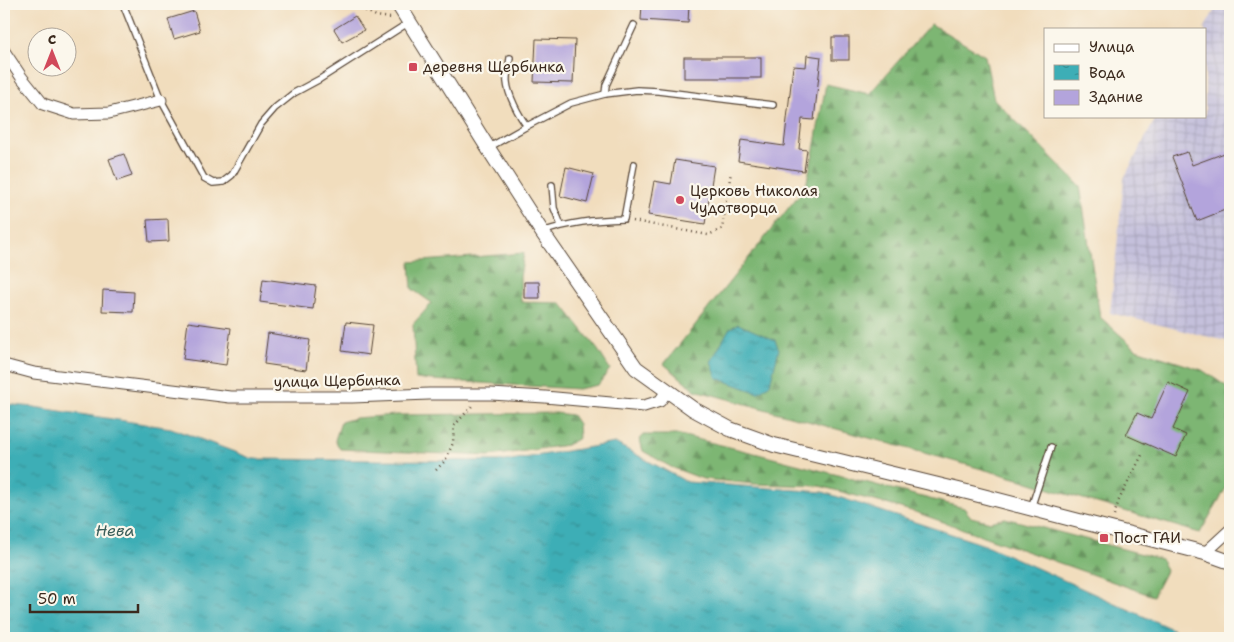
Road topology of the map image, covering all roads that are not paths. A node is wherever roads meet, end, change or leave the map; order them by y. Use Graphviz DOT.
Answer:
graph roads {
  1 [pos="123,4"];
  2 [pos="398,4"];
  3 [pos="409,21"];
  4 [pos="634,25"];
  5 [pos="4,51"];
  6 [pos="510,58"];
  7 [pos="605,94"];
  8 [pos="161,100"];
  9 [pos="773,105"];
  10 [pos="527,126"];
  11 [pos="488,148"];
  12 [pos="634,164"];
  13 [pos="552,185"];
  14 [pos="561,225"];
  15 [pos="542,232"];
  16 [pos="4,365"];
  17 [pos="667,391"];
  18 [pos="1051,447"];
  19 [pos="1031,508"];
  20 [pos="1230,530"];
  21 [pos="1205,554"];
  22 [pos="1230,562"];
  1 -- 8 [label="lane"];
  2 -- 3 [label="street"];
  3 -- 8 [label="lane"];
  3 -- 11 [label="street"];
  4 -- 7 [label="lane"];
  5 -- 8 [label="street"];
  6 -- 10 [label="lane"];
  7 -- 9 [label="lane"];
  7 -- 10 [label="lane"];
  10 -- 11 [label="lane"];
  11 -- 15 [label="street"];
  12 -- 14 [label="lane"];
  13 -- 14 [label="lane"];
  14 -- 15 [label="lane"];
  15 -- 17 [label="street"];
  16 -- 17 [label="street, улица Щербинка"];
  17 -- 19 [label="street"];
  18 -- 19 [label="lane"];
  19 -- 21 [label="street"];
  20 -- 21 [label="street"];
  21 -- 22 [label="street"];
}
